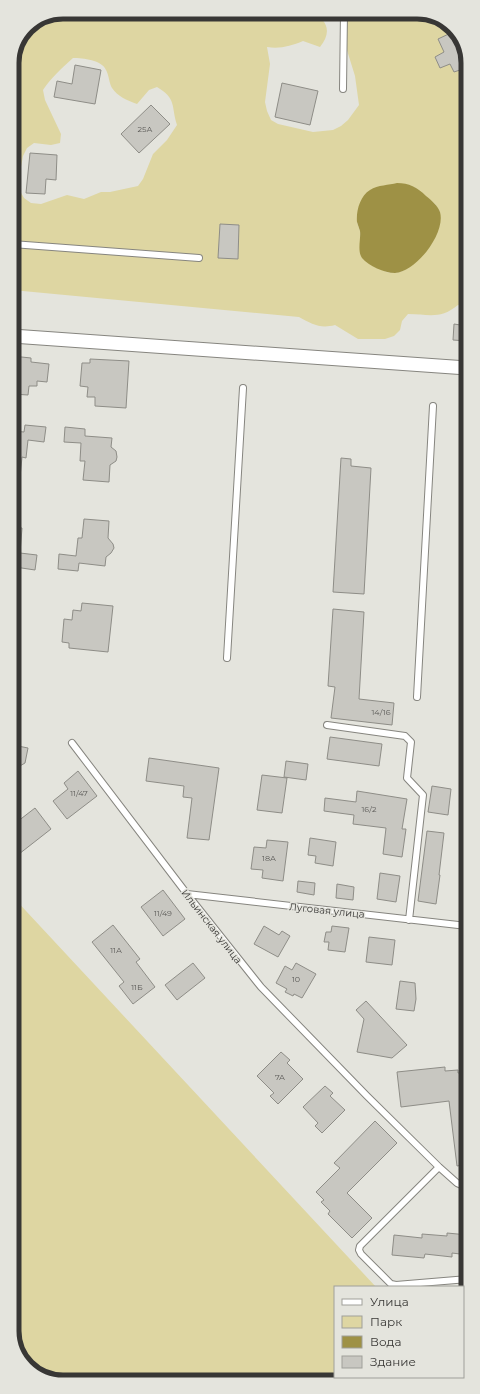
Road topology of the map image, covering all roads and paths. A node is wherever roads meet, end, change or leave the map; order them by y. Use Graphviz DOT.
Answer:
graph roads {
  1 [pos="344,19"];
  2 [pos="343,89"];
  3 [pos="19,245"];
  4 [pos="199,258"];
  5 [pos="19,336"];
  6 [pos="461,368"];
  7 [pos="243,388"];
  8 [pos="433,406"];
  9 [pos="227,658"];
  10 [pos="417,697"];
  11 [pos="327,725"];
  12 [pos="72,743"];
  13 [pos="187,894"];
  14 [pos="409,920"];
  15 [pos="461,925"];
  16 [pos="439,1167"];
  17 [pos="461,1185"];
  18 [pos="461,1280"];
  19 [pos="396,1286"];
  20 [pos="396,1286"];
  1 -- 2 [label="lane"];
  3 -- 4 [label="lane"];
  5 -- 6 [label="street"];
  7 -- 9 [label="lane"];
  8 -- 10 [label="lane"];
  11 -- 14 [label="lane"];
  12 -- 13 [label="lane, Ильинская улица"];
  13 -- 14 [label="lane, Луговая улица"];
  13 -- 16 [label="lane, Ильинская улица"];
  14 -- 15 [label="lane, Луговая улица"];
  16 -- 17 [label="lane, Ильинская улица"];
  16 -- 20 [label="lane"];
  18 -- 19 [label="lane"];
}
